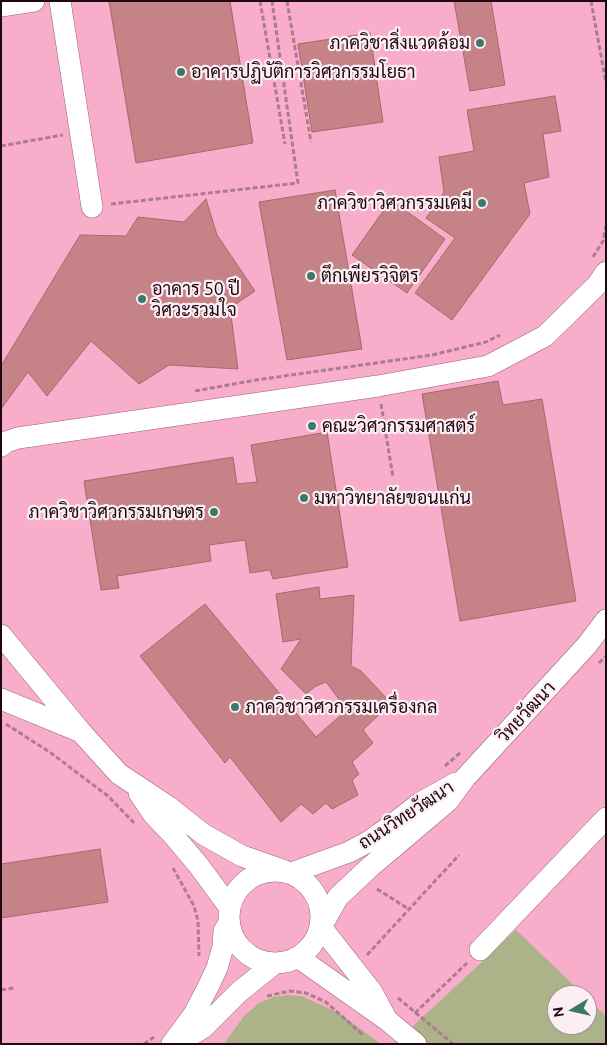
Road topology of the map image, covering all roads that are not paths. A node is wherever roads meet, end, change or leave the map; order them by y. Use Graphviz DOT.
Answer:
graph roads {
  1 [pos="34,1"];
  2 [pos="60,1"];
  3 [pos="1,6"];
  4 [pos="92,207"];
  5 [pos="598,267"];
  6 [pos="1,446"];
  7 [pos="606,620"];
  8 [pos="1,635"];
  9 [pos="1,699"];
  10 [pos="81,732"];
  11 [pos="465,778"];
  12 [pos="133,784"];
  13 [pos="606,818"];
  14 [pos="288,872"];
  15 [pos="229,916"];
  16 [pos="321,927"];
  17 [pos="480,950"];
  18 [pos="299,958"];
  19 [pos="274,964"];
  20 [pos="387,1020"];
  21 [pos="165,1038"];
  22 [pos="411,1039"];
  23 [pos="177,1044"];
  1 -- 3 [label="street"];
  2 -- 4 [label="street"];
  5 -- 6 [label="street"];
  7 -- 11 [label="street, วิทยวัฒนา"];
  8 -- 10 [label="street"];
  9 -- 10 [label="street"];
  10 -- 12 [label="street"];
  11 -- 14 [label="street, ถนนวิทยวัฒนา"];
  11 -- 16 [label="street"];
  12 -- 14 [label="street"];
  12 -- 15 [label="street"];
  13 -- 17 [label="street"];
  14 -- 15 [label="street"];
  14 -- 16 [label="street"];
  15 -- 19 [label="street"];
  15 -- 21 [label="street"];
  16 -- 18 [label="street"];
  16 -- 20 [label="street"];
  18 -- 19 [label="street"];
  18 -- 20 [label="street"];
  19 -- 23 [label="street"];
  20 -- 22 [label="street"];
}
